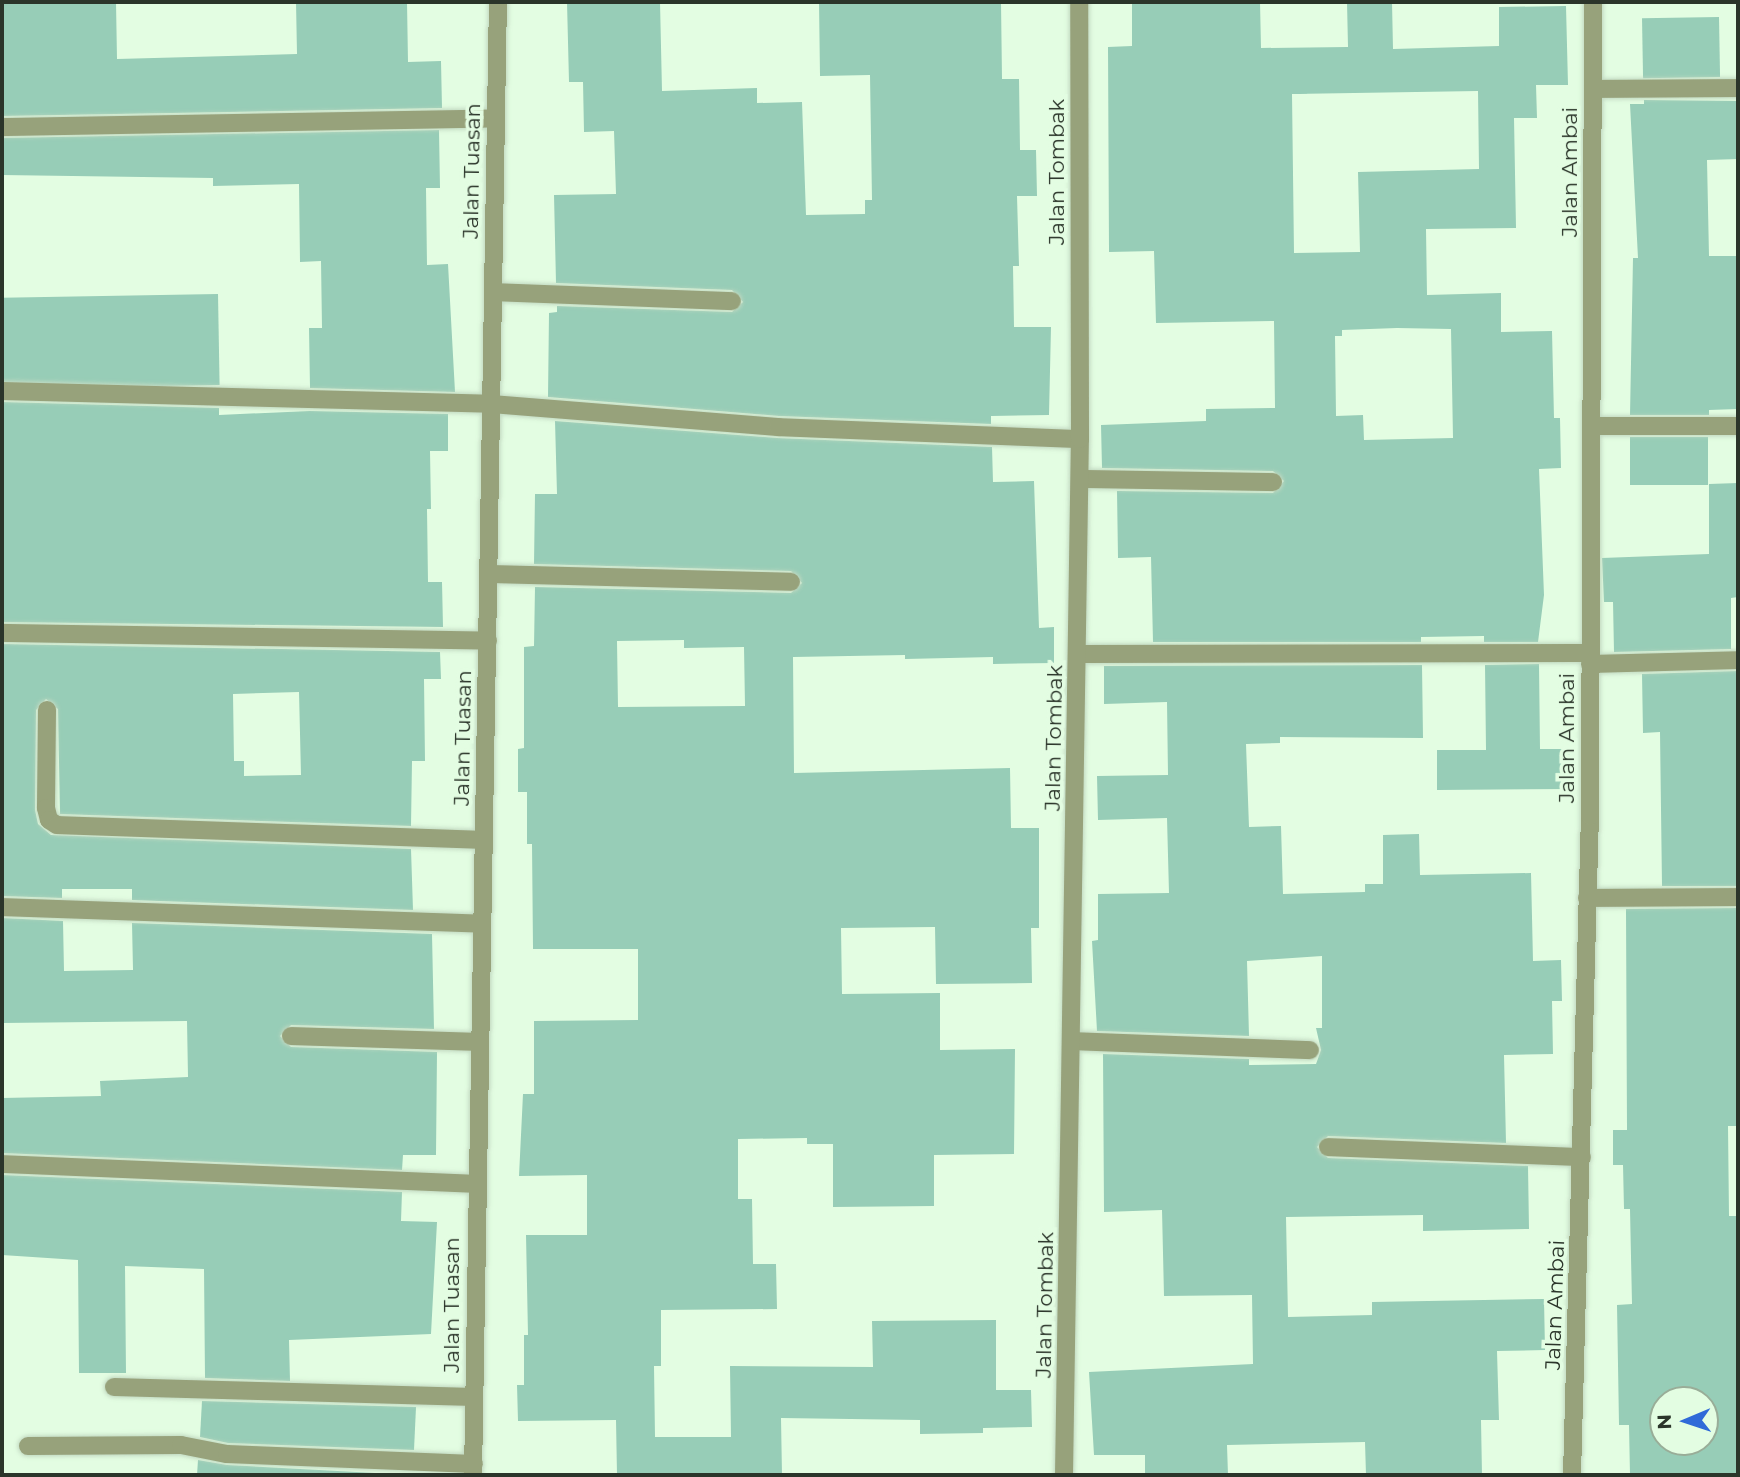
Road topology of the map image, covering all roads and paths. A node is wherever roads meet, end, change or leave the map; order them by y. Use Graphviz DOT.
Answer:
graph roads {
  1 [pos="498,2"];
  2 [pos="1079,2"];
  3 [pos="1593,2"];
  4 [pos="1738,88"];
  5 [pos="1593,89"];
  6 [pos="495,118"];
  7 [pos="2,127"];
  8 [pos="494,292"];
  9 [pos="732,301"];
  10 [pos="2,391"];
  11 [pos="491,404"];
  12 [pos="1592,426"];
  13 [pos="1738,426"];
  14 [pos="1080,439"];
  15 [pos="1080,479"];
  16 [pos="1273,482"];
  17 [pos="490,574"];
  18 [pos="791,582"];
  19 [pos="2,633"];
  20 [pos="488,641"];
  21 [pos="1077,654"];
  22 [pos="1590,659"];
  23 [pos="1738,660"];
  24 [pos="47,710"];
  25 [pos="484,840"];
  26 [pos="1738,897"];
  27 [pos="1587,898"];
  28 [pos="2,907"];
  29 [pos="482,924"];
  30 [pos="291,1036"];
  31 [pos="1073,1041"];
  32 [pos="480,1042"];
  33 [pos="1310,1049"];
  34 [pos="1328,1147"];
  35 [pos="1582,1157"];
  36 [pos="2,1164"];
  37 [pos="476,1184"];
  38 [pos="114,1387"];
  39 [pos="474,1397"];
  40 [pos="28,1446"];
  41 [pos="473,1470"];
  42 [pos="1064,1475"];
  43 [pos="1572,1475"];
  1 -- 6 [label="street, Jalan Tuasan"];
  2 -- 14 [label="street, Jalan Tombak"];
  3 -- 5 [label="street, Jalan Ambai"];
  4 -- 5 [label="street"];
  5 -- 12 [label="street, Jalan Ambai"];
  6 -- 7 [label="street"];
  6 -- 8 [label="street, Jalan Tuasan"];
  8 -- 9 [label="street"];
  8 -- 11 [label="street, Jalan Tuasan"];
  10 -- 11 [label="street"];
  11 -- 14 [label="street"];
  11 -- 17 [label="street, Jalan Tuasan"];
  12 -- 13 [label="street"];
  12 -- 22 [label="street, Jalan Ambai"];
  14 -- 15 [label="street, Jalan Tombak"];
  15 -- 16 [label="street"];
  15 -- 21 [label="street, Jalan Tombak"];
  17 -- 18 [label="street"];
  17 -- 20 [label="street, Jalan Tuasan"];
  19 -- 20 [label="street"];
  20 -- 25 [label="street, Jalan Tuasan"];
  21 -- 22 [label="street"];
  21 -- 31 [label="street, Jalan Tombak"];
  22 -- 23 [label="street"];
  22 -- 27 [label="street, Jalan Ambai"];
  24 -- 25 [label="street"];
  25 -- 29 [label="street, Jalan Tuasan"];
  26 -- 27 [label="street"];
  27 -- 35 [label="street, Jalan Ambai"];
  28 -- 29 [label="street"];
  29 -- 32 [label="street, Jalan Tuasan"];
  30 -- 32 [label="street"];
  31 -- 33 [label="street"];
  31 -- 42 [label="street, Jalan Tombak"];
  32 -- 37 [label="street, Jalan Tuasan"];
  34 -- 35 [label="street"];
  35 -- 43 [label="street, Jalan Ambai"];
  36 -- 37 [label="street"];
  37 -- 39 [label="street, Jalan Tuasan"];
  38 -- 39 [label="street"];
  39 -- 41 [label="street, Jalan Tuasan"];
  40 -- 41 [label="street"];
}
